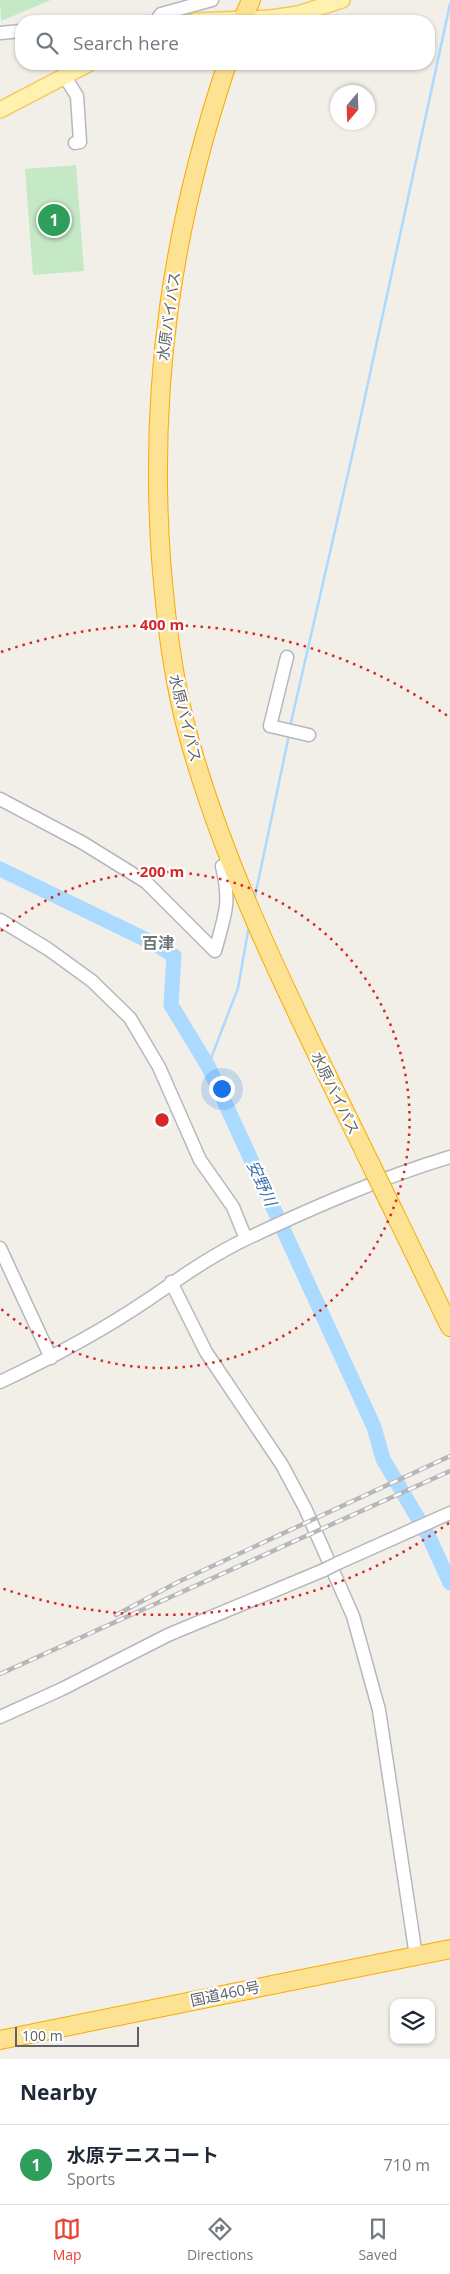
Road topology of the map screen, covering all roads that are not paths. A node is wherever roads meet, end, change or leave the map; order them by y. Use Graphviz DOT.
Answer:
graph roads {
  1 [pos="212,0"];
  2 [pos="251,0"];
  3 [pos="342,0"];
  4 [pos="161,15"];
  5 [pos="245,15"];
  6 [pos="290,15"];
  7 [pos="15,32"];
  8 [pos="0,33"];
  9 [pos="77,70"];
  10 [pos="226,70"];
  11 [pos="65,77"];
  12 [pos="0,110"];
  13 [pos="75,143"];
  14 [pos="287,657"];
  15 [pos="308,735"];
  16 [pos="0,799"];
  17 [pos="222,866"];
  18 [pos="0,920"];
  19 [pos="450,1157"];
  20 [pos="251,1237"];
  21 [pos="0,1248"];
  22 [pos="171,1282"];
  23 [pos="450,1327"];
  24 [pos="51,1358"];
  25 [pos="0,1382"];
  26 [pos="450,1513"];
  27 [pos="0,1717"];
  28 [pos="450,1949"];
  29 [pos="416,1956"];
  30 [pos="0,2040"];
  1 -- 4 [label="street"];
  2 -- 5 [label="highway"];
  3 -- 6 [label="main road"];
  7 -- 8 [label="street"];
  9 -- 11 [label="main road"];
  10 -- 23 [label="highway, 水原バイパス, bridge"];
  11 -- 12 [label="main road"];
  11 -- 13 [label="street"];
  14 -- 15 [label="street"];
  16 -- 17 [label="street"];
  18 -- 20 [label="street"];
  19 -- 20 [label="street"];
  20 -- 22 [label="street"];
  21 -- 24 [label="street"];
  22 -- 24 [label="street"];
  22 -- 29 [label="street"];
  24 -- 25 [label="street"];
  26 -- 27 [label="street, bridge"];
  28 -- 29 [label="highway, 国道460号"];
  29 -- 30 [label="highway, 国道460号"];
}
